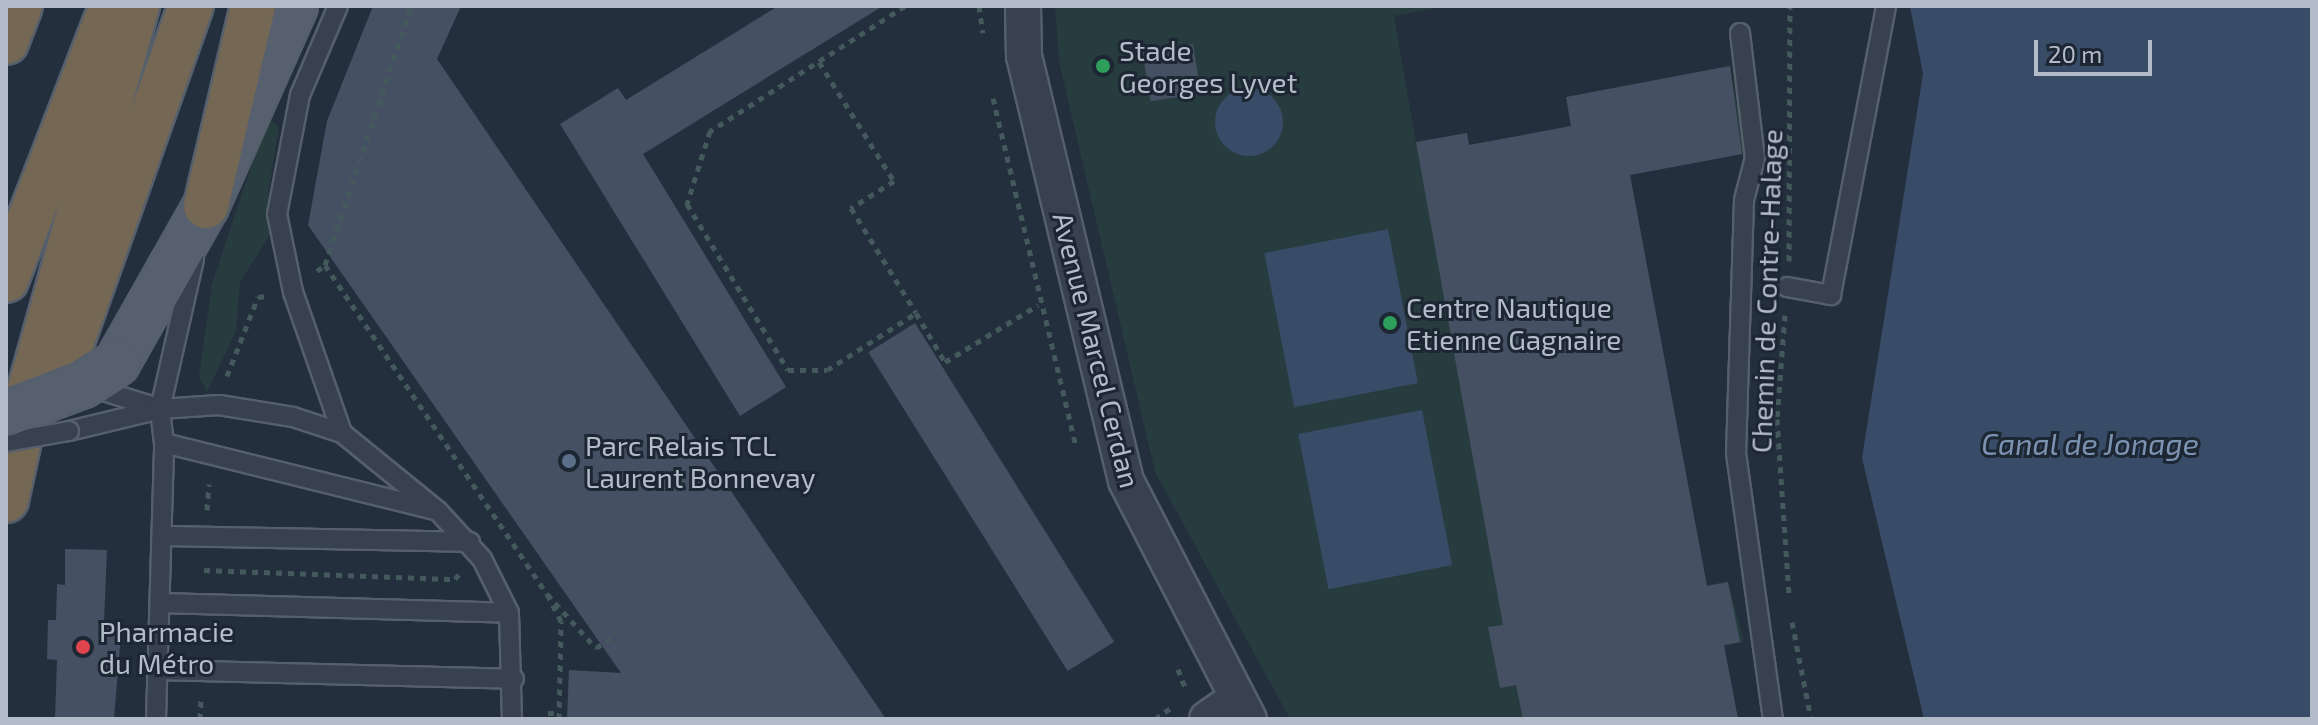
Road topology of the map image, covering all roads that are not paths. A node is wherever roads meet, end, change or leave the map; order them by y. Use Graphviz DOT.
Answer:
graph roads {
  1 [pos="20,6"];
  2 [pos="112,6"];
  3 [pos="137,6"];
  4 [pos="191,6"];
  5 [pos="253,6"];
  6 [pos="295,6"];
  7 [pos="338,6"];
  8 [pos="1023,6"];
  9 [pos="1886,6"];
  10 [pos="1740,33"];
  11 [pos="6,42"];
  12 [pos="206,206"];
  13 [pos="6,280"];
  14 [pos="1787,287"];
  15 [pos="100,374"];
  16 [pos="160,409"];
  17 [pos="6,414"];
  18 [pos="342,433"];
  19 [pos="164,443"];
  20 [pos="12,450"];
  21 [pos="6,500"];
  22 [pos="438,511"];
  23 [pos="162,536"];
  24 [pos="470,542"];
  25 [pos="161,603"];
  26 [pos="509,613"];
  27 [pos="157,670"];
  28 [pos="514,679"];
  29 [pos="1243,709"];
  30 [pos="156,719"];
  31 [pos="512,719"];
  32 [pos="1207,719"];
  33 [pos="1773,719"];
  1 -- 11 [label="highway"];
  2 -- 13 [label="highway"];
  3 -- 20 [label="highway"];
  4 -- 20 [label="highway"];
  5 -- 12 [label="highway"];
  6 -- 12 [label="main road"];
  7 -- 18 [label="lane"];
  8 -- 29 [label="street, Avenue Marcel Cerdan"];
  9 -- 14 [label="lane"];
  10 -- 33 [label="lane"];
  12 -- 15 [label="main road"];
  12 -- 16 [label="lane"];
  15 -- 16 [label="lane"];
  15 -- 17 [label="main road, bridge"];
  16 -- 18 [label="lane"];
  16 -- 19 [label="lane"];
  16 -- 20 [label="lane, bridge"];
  18 -- 22 [label="lane"];
  19 -- 22 [label="lane"];
  19 -- 23 [label="lane"];
  20 -- 21 [label="highway"];
  22 -- 24 [label="lane"];
  23 -- 24 [label="lane"];
  23 -- 25 [label="lane"];
  24 -- 26 [label="lane"];
  25 -- 26 [label="lane"];
  25 -- 27 [label="lane"];
  26 -- 28 [label="lane"];
  27 -- 28 [label="lane"];
  27 -- 30 [label="lane"];
  28 -- 31 [label="lane"];
  29 -- 32 [label="street"];
}
